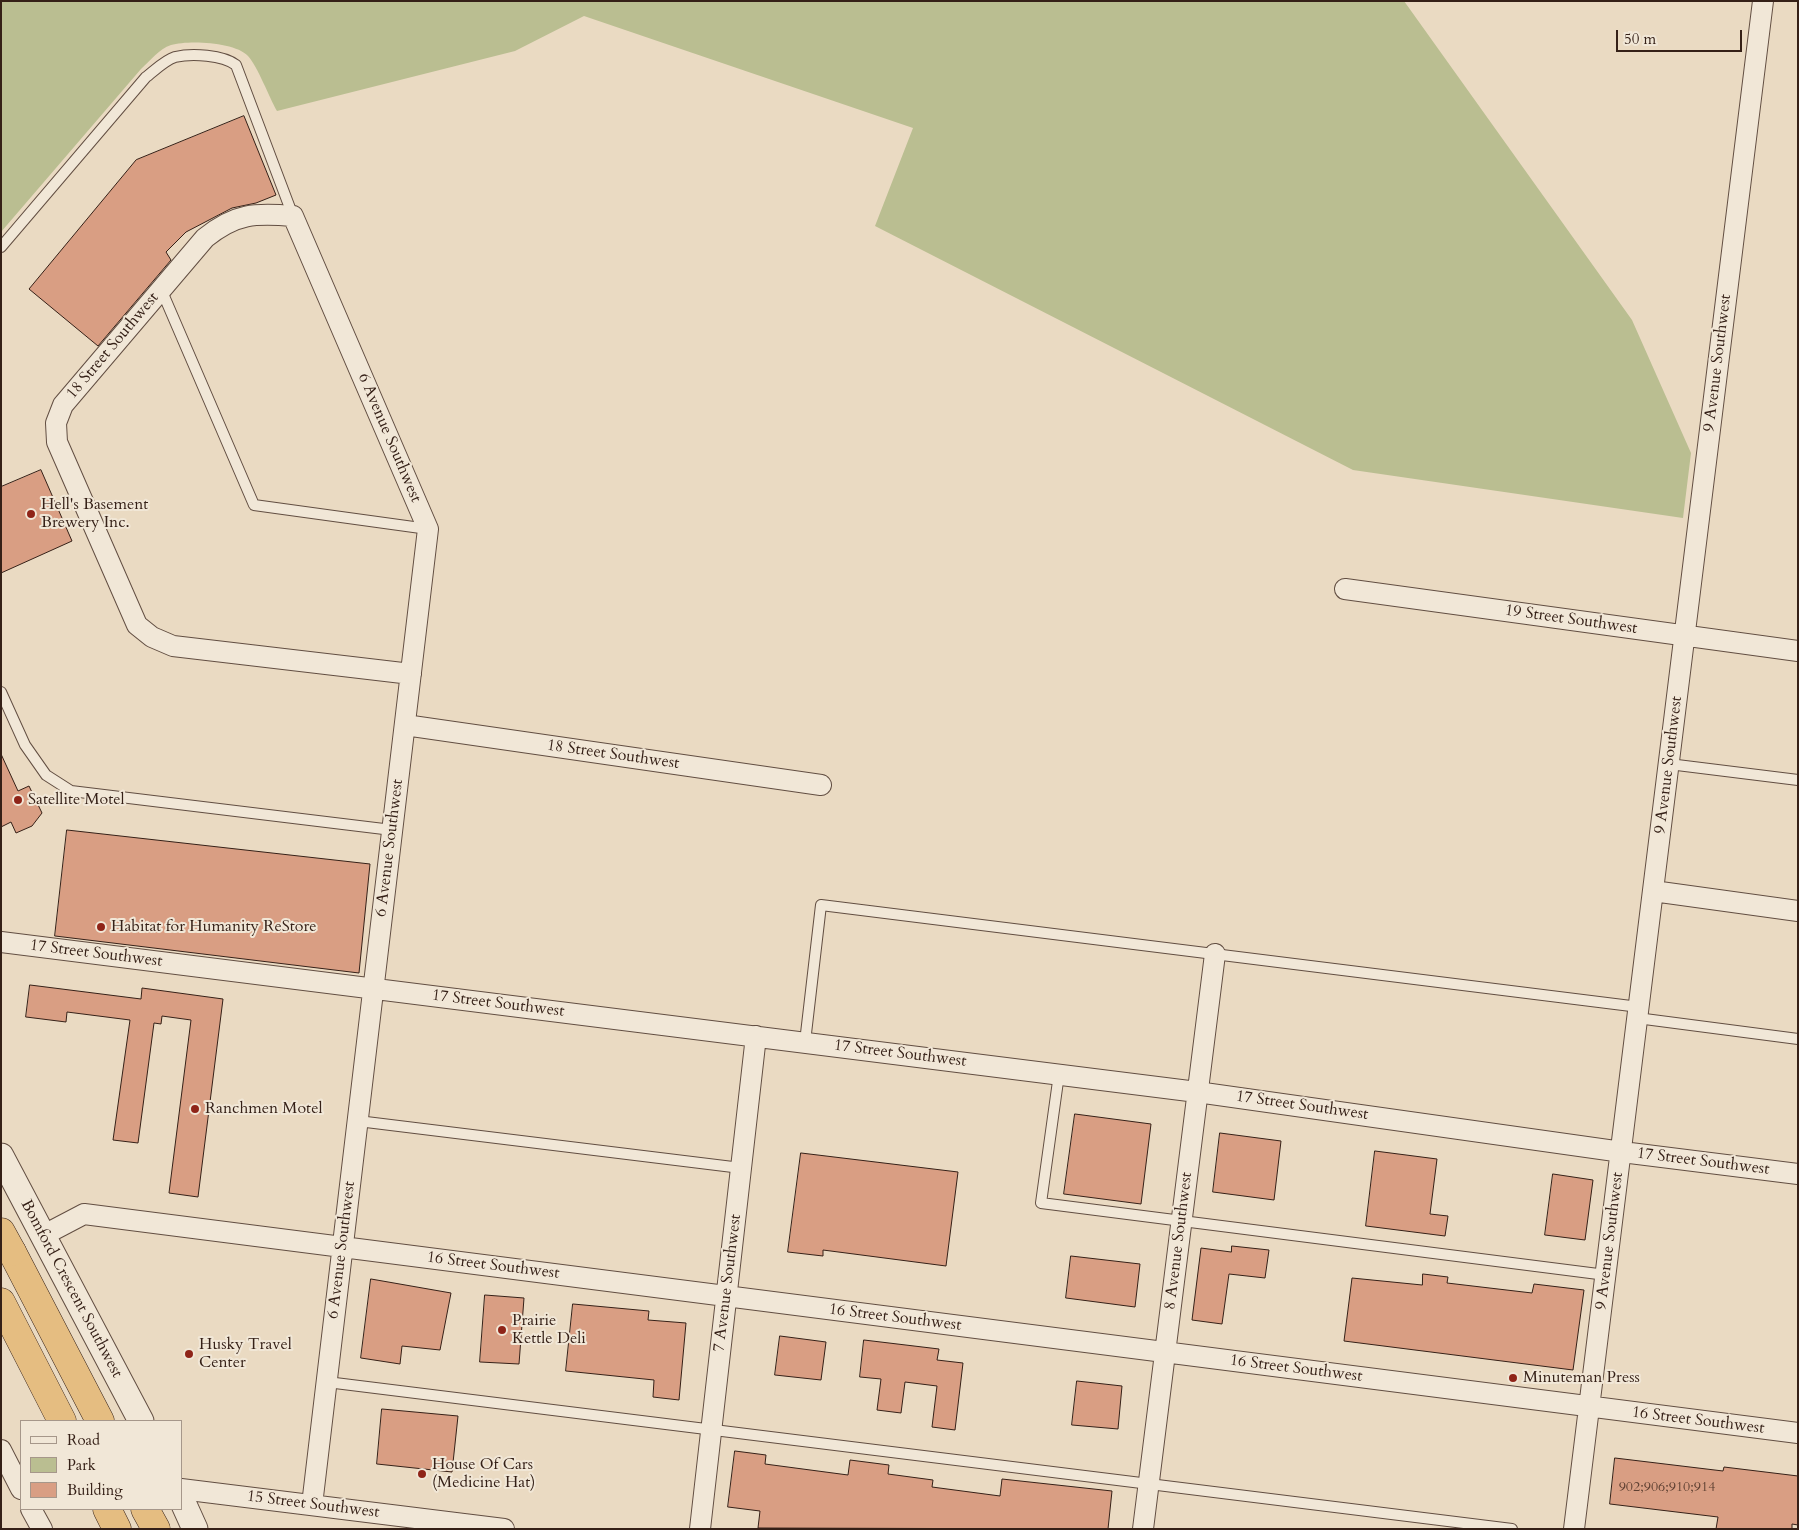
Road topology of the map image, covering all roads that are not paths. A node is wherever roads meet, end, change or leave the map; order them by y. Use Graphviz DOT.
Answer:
graph roads {
  1 [pos="1763,1"];
  2 [pos="293,216"];
  3 [pos="1,247"];
  4 [pos="161,289"];
  5 [pos="428,529"];
  6 [pos="1345,589"];
  7 [pos="1685,636"];
  8 [pos="1798,651"];
  9 [pos="411,674"];
  10 [pos="1,692"];
  11 [pos="405,725"];
  12 [pos="1669,764"];
  13 [pos="1798,780"];
  14 [pos="821,785"];
  15 [pos="392,830"];
  16 [pos="1653,891"];
  17 [pos="1798,911"];
  18 [pos="1,942"];
  19 [pos="1215,954"];
  20 [pos="374,988"];
  21 [pos="1638,1013"];
  22 [pos="756,1036"];
  23 [pos="1798,1039"];
  24 [pos="805,1042"];
  25 [pos="1059,1074"];
  26 [pos="1198,1092"];
  27 [pos="358,1121"];
  28 [pos="1622,1152"];
  29 [pos="1,1156"];
  30 [pos="741,1168"];
  31 [pos="1798,1174"];
  32 [pos="1182,1220"];
  33 [pos="42,1236"];
  34 [pos="5,1247"];
  35 [pos="343,1247"];
  36 [pos="1606,1274"];
  37 [pos="726,1296"];
  38 [pos="1,1302"];
  39 [pos="1165,1352"];
  40 [pos="327,1382"];
  41 [pos="1590,1407"];
  42 [pos="61,1420"];
  43 [pos="99,1420"];
  44 [pos="140,1420"];
  45 [pos="711,1431"];
  46 [pos="1798,1433"];
  47 [pos="1,1450"];
  48 [pos="1149,1482"];
  49 [pos="20,1487"];
  50 [pos="182,1490"];
  51 [pos="182,1500"];
  52 [pos="312,1505"];
  53 [pos="32,1510"];
  54 [pos="108,1510"];
  55 [pos="146,1510"];
  56 [pos="463,1526"];
  57 [pos="42,1529"];
  58 [pos="117,1529"];
  59 [pos="156,1529"];
  60 [pos="195,1529"];
  61 [pos="504,1529"];
  62 [pos="700,1529"];
  63 [pos="1143,1529"];
  64 [pos="1512,1529"];
  65 [pos="1574,1529"];
  1 -- 7 [label="street, 9 Avenue Southwest"];
  2 -- 3 [label="lane"];
  2 -- 4 [label="street, 18 Street Southwest"];
  2 -- 5 [label="street, 6 Avenue Southwest"];
  4 -- 5 [label="lane"];
  4 -- 9 [label="street, 18 Street Southwest"];
  5 -- 9 [label="street, 6 Avenue Southwest"];
  6 -- 7 [label="street, 19 Street Southwest"];
  7 -- 8 [label="street, 19 Street Southwest"];
  7 -- 12 [label="street, 9 Avenue Southwest"];
  9 -- 11 [label="street, 6 Avenue Southwest"];
  10 -- 15 [label="lane"];
  11 -- 14 [label="street, 18 Street Southwest"];
  11 -- 15 [label="street, 6 Avenue Southwest"];
  12 -- 13 [label="lane"];
  12 -- 16 [label="street, 9 Avenue Southwest"];
  15 -- 20 [label="street, 6 Avenue Southwest"];
  16 -- 17 [label="street"];
  16 -- 21 [label="street, 9 Avenue Southwest"];
  18 -- 20 [label="street, 17 Street Southwest"];
  19 -- 21 [label="lane"];
  19 -- 24 [label="lane"];
  19 -- 26 [label="street, 8 Avenue Southwest"];
  20 -- 22 [label="street, 17 Street Southwest"];
  20 -- 27 [label="street, 6 Avenue Southwest"];
  21 -- 23 [label="lane"];
  21 -- 28 [label="street, 9 Avenue Southwest"];
  22 -- 24 [label="street, 17 Street Southwest"];
  22 -- 30 [label="street, 7 Avenue Southwest"];
  24 -- 25 [label="street, 17 Street Southwest"];
  25 -- 26 [label="street, 17 Street Southwest"];
  25 -- 32 [label="lane"];
  26 -- 28 [label="street, 17 Street Southwest"];
  26 -- 32 [label="street, 8 Avenue Southwest"];
  27 -- 30 [label="lane"];
  27 -- 35 [label="street, 6 Avenue Southwest"];
  28 -- 31 [label="street, 17 Street Southwest"];
  28 -- 36 [label="street, 9 Avenue Southwest"];
  29 -- 33 [label="street, Bomford Crescent Southwest"];
  30 -- 37 [label="street, 7 Avenue Southwest"];
  32 -- 36 [label="lane"];
  32 -- 39 [label="street, 8 Avenue Southwest"];
  33 -- 34 [label="street, 16 Street Southwest"];
  33 -- 35 [label="street, 16 Street Southwest"];
  33 -- 44 [label="street, Bomford Crescent Southwest"];
  34 -- 43 [label="highway"];
  35 -- 37 [label="street, 16 Street Southwest"];
  35 -- 40 [label="street, 6 Avenue Southwest"];
  36 -- 41 [label="street, 9 Avenue Southwest"];
  37 -- 39 [label="street, 16 Street Southwest"];
  37 -- 45 [label="street, 7 Avenue Southwest"];
  38 -- 42 [label="highway"];
  39 -- 41 [label="street, 16 Street Southwest"];
  39 -- 48 [label="street, 8 Avenue Southwest"];
  40 -- 45 [label="lane"];
  40 -- 52 [label="street, 6 Avenue Southwest"];
  41 -- 46 [label="street, 16 Street Southwest"];
  41 -- 65 [label="street, 9 Avenue Southwest"];
  45 -- 48 [label="lane"];
  45 -- 62 [label="street, 7 Avenue Southwest"];
  47 -- 49 [label="street"];
  48 -- 63 [label="street, 8 Avenue Southwest"];
  48 -- 64 [label="lane"];
  50 -- 52 [label="street, 15 Street Southwest"];
  51 -- 60 [label="street"];
  52 -- 56 [label="street, 15 Street Southwest"];
  53 -- 57 [label="street"];
  54 -- 58 [label="highway"];
  55 -- 59 [label="highway"];
  56 -- 61 [label="street, 15 Street Southwest"];
}
